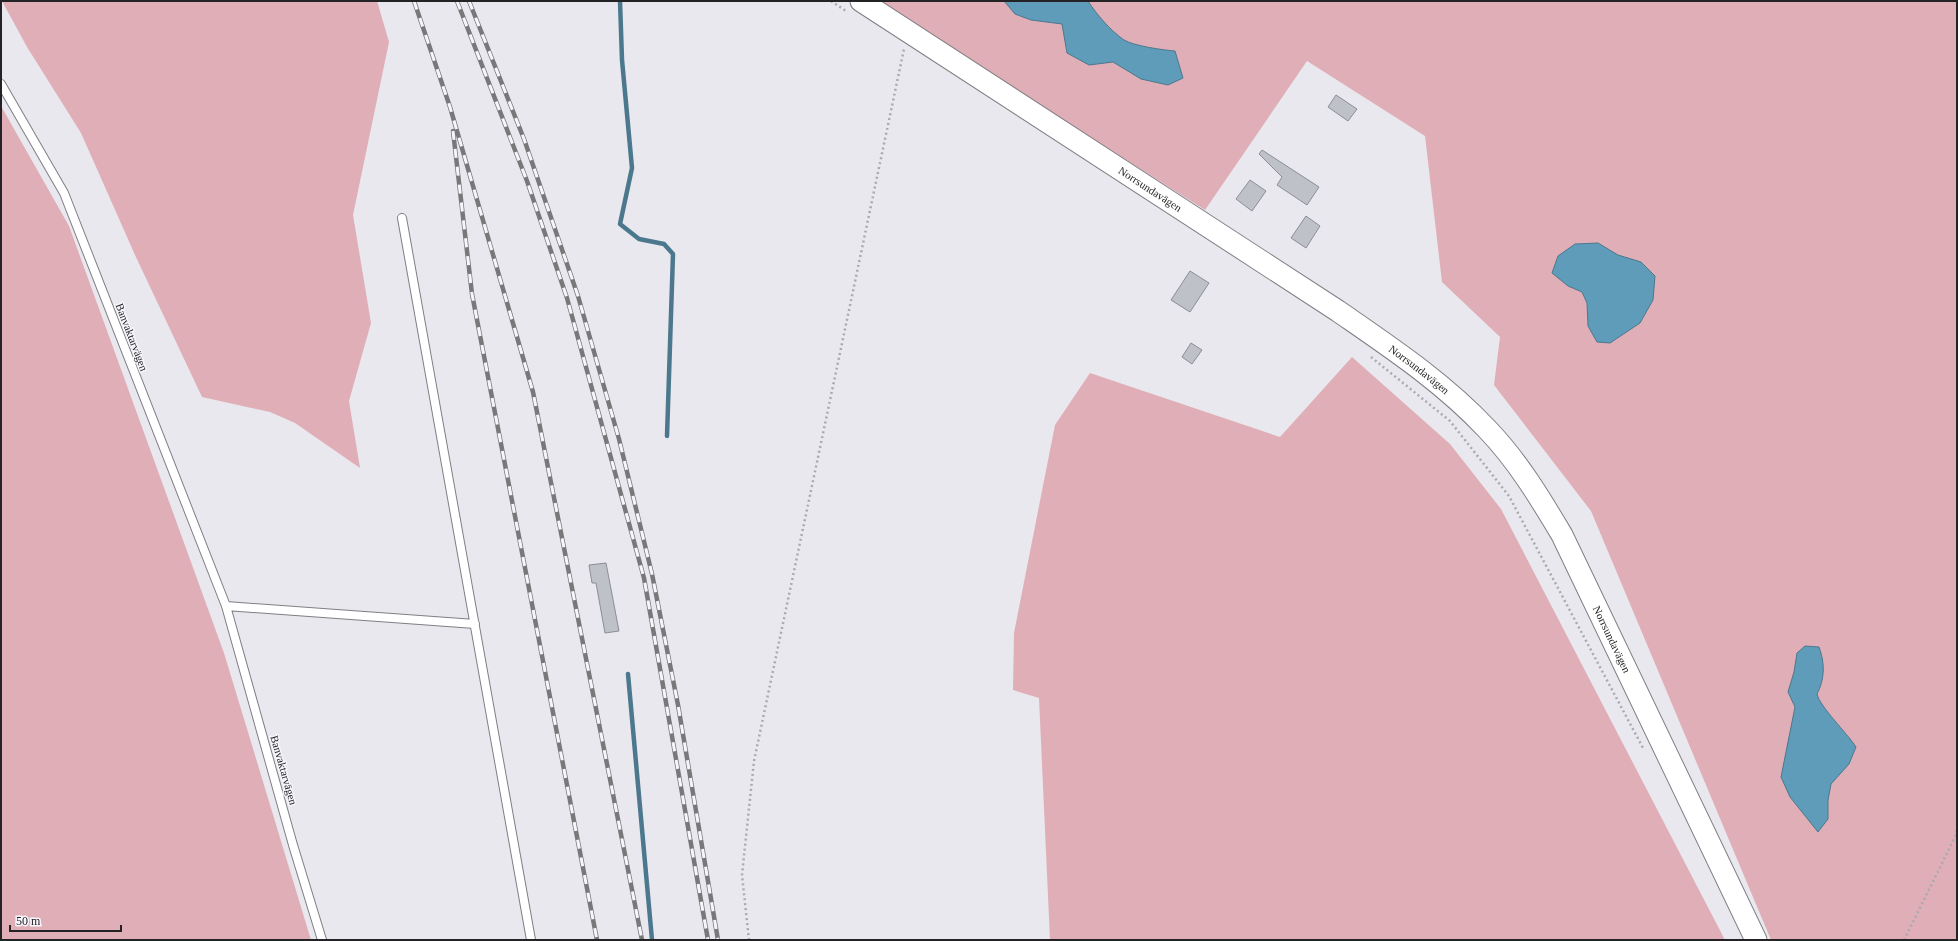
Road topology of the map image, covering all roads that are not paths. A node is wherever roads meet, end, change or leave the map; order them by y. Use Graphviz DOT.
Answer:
graph roads {
  1 [pos="856,8"];
  2 [pos="1,84"];
  3 [pos="402,218"];
  4 [pos="226,606"];
  5 [pos="475,624"];
  6 [pos="322,940"];
  7 [pos="531,940"];
  8 [pos="1756,940"];
  1 -- 8 [label="street, Norrsundavägen"];
  2 -- 4 [label="lane, Banvaktarvägen"];
  3 -- 5 [label="lane"];
  4 -- 5 [label="lane"];
  4 -- 6 [label="lane, Banvaktarvägen"];
  5 -- 7 [label="lane"];
}
